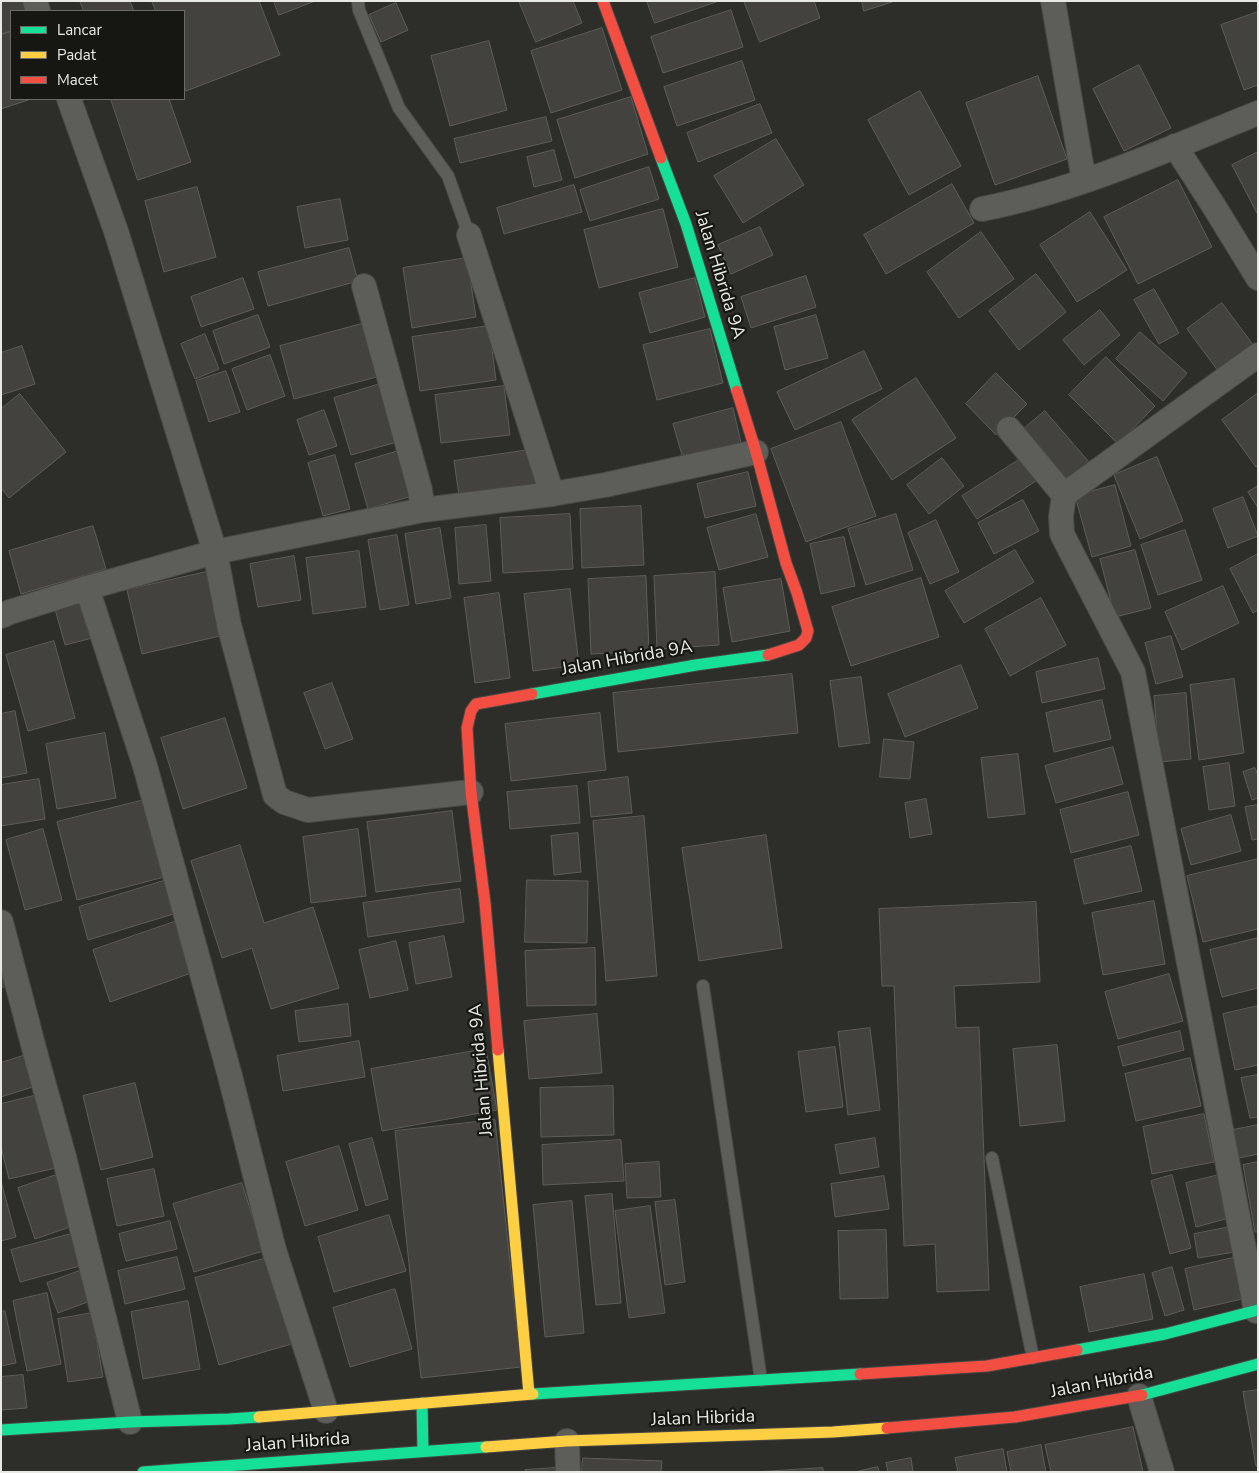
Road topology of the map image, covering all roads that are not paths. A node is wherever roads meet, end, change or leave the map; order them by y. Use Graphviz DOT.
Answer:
graph roads {
  1 [pos="358,1"];
  2 [pos="603,1"];
  3 [pos="1053,1"];
  4 [pos="69,100"];
  5 [pos="1258,113"];
  6 [pos="1175,146"];
  7 [pos="1084,181"];
  8 [pos="982,209"];
  9 [pos="469,235"];
  10 [pos="1258,278"];
  11 [pos="364,286"];
  12 [pos="1258,355"];
  13 [pos="1009,429"];
  14 [pos="756,452"];
  15 [pos="552,494"];
  16 [pos="1064,495"];
  17 [pos="423,510"];
  18 [pos="215,552"];
  19 [pos="87,588"];
  20 [pos="4,608"];
  21 [pos="471,792"];
  22 [pos="1,922"];
  23 [pos="703,986"];
  24 [pos="992,1158"];
  25 [pos="1257,1311"];
  26 [pos="1033,1358"];
  27 [pos="1258,1364"];
  28 [pos="761,1380"];
  29 [pos="528,1394"];
  30 [pos="1139,1396"];
  31 [pos="422,1403"];
  32 [pos="326,1411"];
  33 [pos="130,1422"];
  34 [pos="1,1430"];
  35 [pos="567,1441"];
  36 [pos="423,1451"];
  37 [pos="143,1472"];
  38 [pos="568,1472"];
  39 [pos="1162,1472"];
  1 -- 9 [label="lane"];
  2 -- 14 [label="main road, Jalan Hibrida 9A"];
  3 -- 7 [label="street"];
  4 -- 18 [label="street"];
  5 -- 6 [label="street"];
  6 -- 7 [label="street"];
  6 -- 10 [label="street"];
  7 -- 8 [label="street"];
  9 -- 15 [label="street"];
  11 -- 17 [label="street"];
  12 -- 16 [label="street"];
  13 -- 16 [label="street"];
  14 -- 15 [label="street"];
  14 -- 21 [label="main road, Jalan Hibrida 9A"];
  15 -- 17 [label="street"];
  16 -- 25 [label="street"];
  17 -- 18 [label="street"];
  18 -- 19 [label="street"];
  18 -- 21 [label="street"];
  19 -- 20 [label="street"];
  19 -- 32 [label="street"];
  21 -- 29 [label="main road, Jalan Hibrida 9A"];
  22 -- 33 [label="street"];
  23 -- 28 [label="lane"];
  24 -- 26 [label="lane"];
  25 -- 26 [label="main road"];
  26 -- 28 [label="main road"];
  27 -- 30 [label="main road, Jalan Hibrida"];
  28 -- 29 [label="main road"];
  29 -- 31 [label="main road"];
  30 -- 35 [label="main road, Jalan Hibrida"];
  30 -- 39 [label="street"];
  31 -- 32 [label="main road"];
  31 -- 36 [label="main road"];
  32 -- 33 [label="main road"];
  33 -- 34 [label="main road"];
  35 -- 36 [label="main road, Jalan Hibrida"];
  35 -- 38 [label="street"];
  36 -- 37 [label="main road, Jalan Hibrida"];
}
